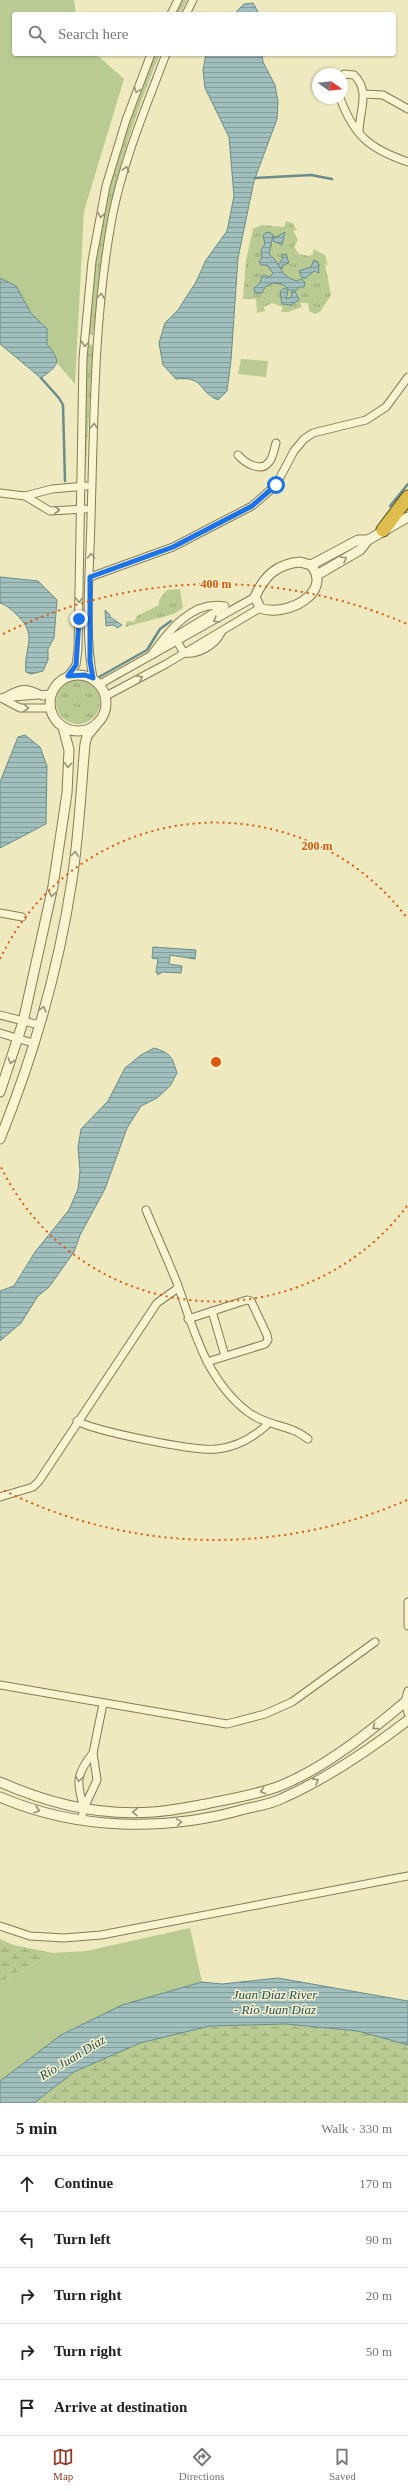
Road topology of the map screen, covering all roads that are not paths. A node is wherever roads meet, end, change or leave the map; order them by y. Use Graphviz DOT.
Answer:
graph roads {
  1 [pos="178,0"];
  2 [pos="194,0"];
  3 [pos="172,12"];
  4 [pos="187,12"];
  5 [pos="150,56"];
  6 [pos="165,56"];
  7 [pos="348,74"];
  8 [pos="364,94"];
  9 [pos="342,104"];
  10 [pos="408,109"];
  11 [pos="359,132"];
  12 [pos="408,162"];
  13 [pos="408,377"];
  14 [pos="276,443"];
  15 [pos="238,455"];
  16 [pos="81,485"];
  17 [pos="92,486"];
  18 [pos="0,493"];
  19 [pos="25,496"];
  20 [pos="408,497"];
  21 [pos="92,507"];
  22 [pos="81,510"];
  23 [pos="408,517"];
  24 [pos="383,530"];
  25 [pos="368,540"];
  26 [pos="311,565"];
  27 [pos="317,575"];
  28 [pos="90,577"];
  29 [pos="255,597"];
  30 [pos="224,606"];
  31 [pos="236,608"];
  32 [pos="260,608"];
  33 [pos="170,629"];
  34 [pos="176,639"];
  35 [pos="156,649"];
  36 [pos="184,654"];
  37 [pos="151,656"];
  38 [pos="68,676"];
  39 [pos="96,681"];
  40 [pos="47,695"];
  41 [pos="106,696"];
  42 [pos="2,699"];
  43 [pos="50,708"];
  44 [pos="96,725"];
  45 [pos="63,727"];
  46 [pos="0,913"];
  47 [pos="22,917"];
  48 [pos="0,1015"];
  49 [pos="23,1022"];
  50 [pos="39,1025"];
  51 [pos="0,1033"];
  52 [pos="18,1039"];
  53 [pos="33,1043"];
  54 [pos="0,1092"];
  55 [pos="0,1139"];
  56 [pos="146,1210"];
  57 [pos="178,1288"];
  58 [pos="212,1311"];
  59 [pos="188,1319"];
  60 [pos="225,1356"];
  61 [pos="207,1362"];
  62 [pos="77,1421"];
  63 [pos="268,1424"];
  64 [pos="308,1439"];
  65 [pos="0,1497"];
  66 [pos="408,1602"];
  67 [pos="408,1626"];
  68 [pos="375,1642"];
  69 [pos="0,1685"];
  70 [pos="408,1691"];
  71 [pos="404,1702"];
  72 [pos="103,1704"];
  73 [pos="408,1713"];
  74 [pos="408,1720"];
  75 [pos="93,1753"];
  76 [pos="0,1782"];
  77 [pos="0,1797"];
  78 [pos="84,1808"];
  79 [pos="81,1820"];
  80 [pos="408,1876"];
  81 [pos="0,1926"];
  1 -- 3 [label="street"];
  2 -- 4 [label="street"];
  5 -- 16 [label="street, one-way"];
  17 -- 6 [label="street, one-way"];
  7 -- 8 [label="street"];
  8 -- 10 [label="street"];
  8 -- 11 [label="street"];
  9 -- 11 [label="street"];
  11 -- 12 [label="street"];
  13 -- 28 [label="street"];
  14 -- 15 [label="street"];
  16 -- 17 [label="street"];
  16 -- 19 [label="street"];
  16 -- 22 [label="street"];
  17 -- 21 [label="street"];
  18 -- 19 [label="street"];
  19 -- 22 [label="street, one-way"];
  20 -- 24 [label="highway"];
  21 -- 22 [label="street"];
  28 -- 21 [label="street, one-way"];
  22 -- 38 [label="street, one-way"];
  23 -- 24 [label="street"];
  24 -- 25 [label="street"];
  25 -- 26 [label="street"];
  27 -- 25 [label="street, one-way"];
  26 -- 27 [label="street"];
  26 -- 29 [label="street"];
  27 -- 32 [label="street"];
  28 -- 39 [label="street"];
  29 -- 31 [label="street"];
  29 -- 32 [label="street"];
  30 -- 31 [label="street"];
  30 -- 33 [label="street"];
  30 -- 34 [label="street"];
  31 -- 34 [label="street, one-way"];
  32 -- 36 [label="street"];
  33 -- 34 [label="street"];
  33 -- 35 [label="street"];
  34 -- 35 [label="street"];
  34 -- 36 [label="street"];
  34 -- 37 [label="street"];
  35 -- 37 [label="street"];
  41 -- 36 [label="street, one-way"];
  37 -- 39 [label="street"];
  38 -- 39 [label="street"];
  38 -- 40 [label="street"];
  39 -- 41 [label="street"];
  40 -- 42 [label="street"];
  40 -- 43 [label="street"];
  41 -- 44 [label="street"];
  42 -- 43 [label="street, one-way"];
  43 -- 45 [label="street"];
  44 -- 45 [label="street"];
  50 -- 44 [label="street, one-way"];
  45 -- 49 [label="street, one-way"];
  46 -- 47 [label="street"];
  48 -- 49 [label="street"];
  49 -- 50 [label="street"];
  49 -- 52 [label="street"];
  50 -- 53 [label="street"];
  51 -- 52 [label="street"];
  52 -- 53 [label="street"];
  52 -- 54 [label="street, one-way"];
  53 -- 55 [label="street"];
  56 -- 57 [label="street"];
  57 -- 59 [label="street"];
  57 -- 62 [label="street"];
  58 -- 59 [label="street"];
  58 -- 60 [label="street"];
  58 -- 60 [label="street"];
  59 -- 61 [label="street"];
  60 -- 61 [label="street"];
  61 -- 63 [label="street"];
  62 -- 63 [label="street"];
  62 -- 65 [label="street"];
  63 -- 64 [label="street"];
  66 -- 67 [label="street"];
  68 -- 72 [label="street"];
  69 -- 72 [label="street"];
  70 -- 71 [label="street"];
  71 -- 73 [label="street"];
  71 -- 78 [label="street, one-way"];
  72 -- 75 [label="street"];
  79 -- 74 [label="street, one-way"];
  75 -- 78 [label="street"];
  75 -- 78 [label="street, one-way"];
  76 -- 78 [label="street"];
  77 -- 79 [label="street, one-way"];
  78 -- 79 [label="street"];
  80 -- 81 [label="street"];
}
